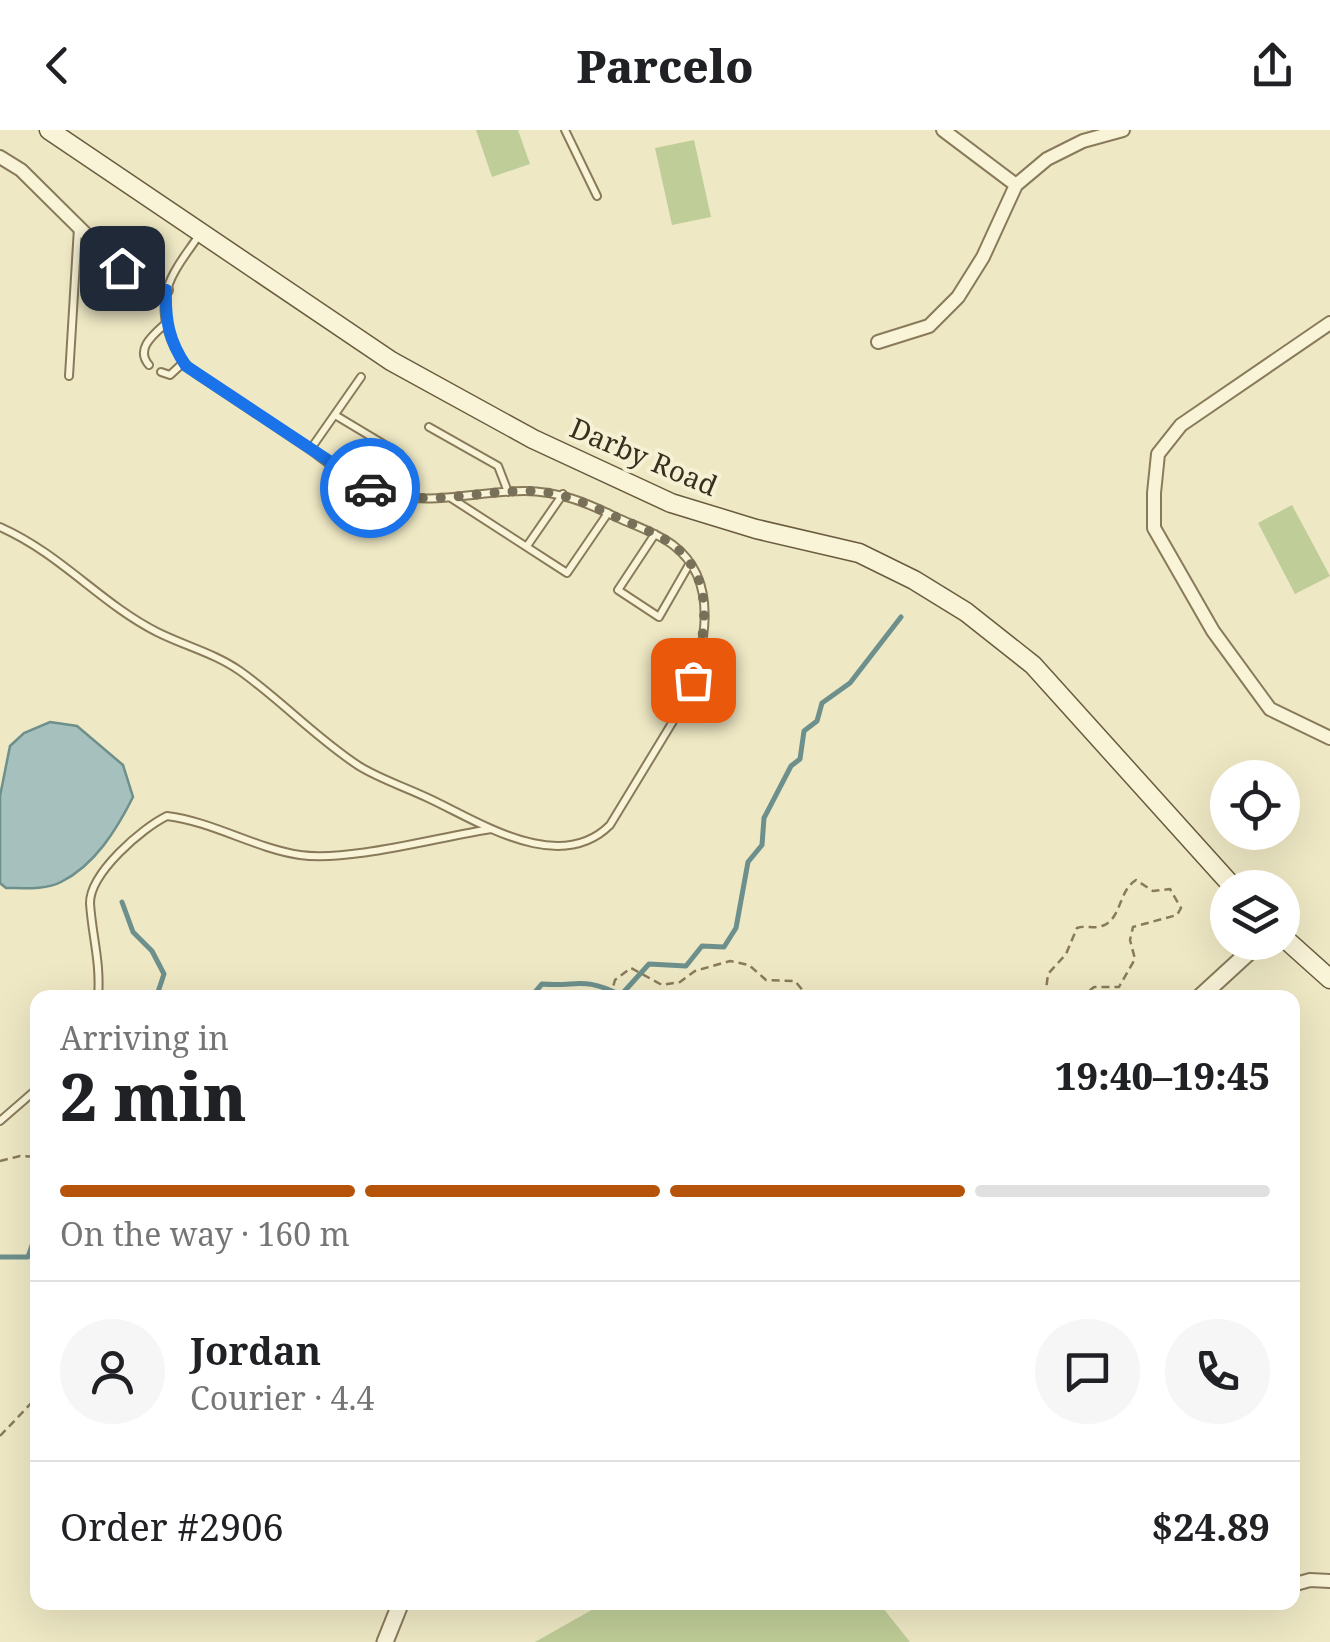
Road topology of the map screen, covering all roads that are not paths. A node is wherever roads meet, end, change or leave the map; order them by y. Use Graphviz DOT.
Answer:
graph roads {
  1 [pos="48,130"];
  2 [pos="565,130"];
  3 [pos="944,130"];
  4 [pos="1122,130"];
  5 [pos="0,156"];
  6 [pos="1016,184"];
  7 [pos="597,196"];
  8 [pos="78,226"];
  9 [pos="200,234"];
  10 [pos="166,290"];
  11 [pos="166,323"];
  12 [pos="1330,323"];
  13 [pos="878,342"];
  14 [pos="184,362"];
  15 [pos="149,365"];
  16 [pos="161,372"];
  17 [pos="69,376"];
  18 [pos="361,378"];
  19 [pos="335,414"];
  20 [pos="429,426"];
  21 [pos="310,450"];
  22 [pos="400,454"];
  23 [pos="508,492"];
  24 [pos="563,494"];
  25 [pos="450,497"];
  26 [pos="608,513"];
  27 [pos="0,527"];
  28 [pos="655,534"];
  29 [pos="527,546"];
  30 [pos="690,562"];
  31 [pos="1330,738"];
  32 [pos="492,829"];
  33 [pos="1218,870"];
  34 [pos="1300,952"];
  35 [pos="1241,960"];
  36 [pos="1330,979"];
  37 [pos="98,990"];
  38 [pos="1209,990"];
  39 [pos="30,1095"];
  40 [pos="0,1121"];
  41 [pos="1330,1581"];
  42 [pos="1300,1583"];
  43 [pos="398,1610"];
  44 [pos="386,1642"];
  1 -- 9 [label="main road, Darby Road"];
  2 -- 7 [label="lane"];
  3 -- 6 [label="street"];
  4 -- 6 [label="street"];
  5 -- 8 [label="street"];
  6 -- 13 [label="street"];
  8 -- 10 [label="street"];
  8 -- 17 [label="lane"];
  9 -- 10 [label="lane"];
  9 -- 33 [label="main road, Darby Road"];
  10 -- 11 [label="lane"];
  11 -- 14 [label="lane"];
  11 -- 15 [label="lane"];
  12 -- 31 [label="street"];
  14 -- 16 [label="lane"];
  14 -- 21 [label="lane"];
  18 -- 19 [label="lane"];
  19 -- 21 [label="lane"];
  19 -- 22 [label="lane"];
  20 -- 23 [label="lane"];
  21 -- 25 [label="lane"];
  23 -- 24 [label="lane"];
  23 -- 25 [label="lane"];
  24 -- 26 [label="lane"];
  24 -- 29 [label="lane"];
  25 -- 29 [label="lane"];
  26 -- 28 [label="lane"];
  26 -- 29 [label="lane"];
  27 -- 32 [label="lane"];
  28 -- 30 [label="lane"];
  28 -- 30 [label="lane"];
  30 -- 32 [label="lane"];
  32 -- 37 [label="lane"];
  34 -- 36 [label="main road"];
  35 -- 38 [label="street"];
  39 -- 40 [label="lane"];
  41 -- 42 [label="street"];
  43 -- 44 [label="street"];
}
